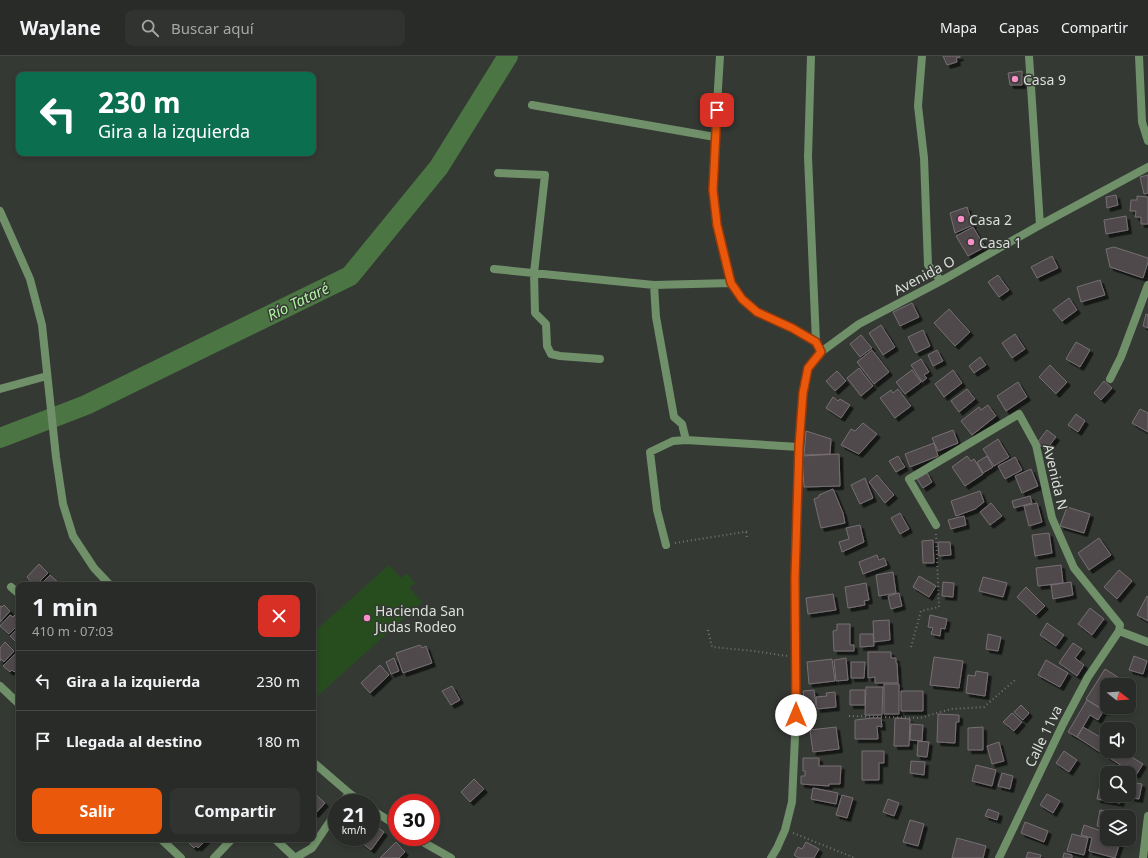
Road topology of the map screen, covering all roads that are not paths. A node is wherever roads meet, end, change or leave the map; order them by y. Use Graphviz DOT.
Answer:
graph roads {
  1 [pos="720,56"];
  2 [pos="811,56"];
  3 [pos="922,56"];
  4 [pos="1029,56"];
  5 [pos="1139,56"];
  6 [pos="532,105"];
  7 [pos="715,137"];
  8 [pos="1148,141"];
  9 [pos="1148,167"];
  10 [pos="498,173"];
  11 [pos="0,211"];
  12 [pos="1040,225"];
  13 [pos="494,269"];
  14 [pos="534,273"];
  15 [pos="941,281"];
  16 [pos="731,283"];
  17 [pos="654,285"];
  18 [pos="1148,285"];
  19 [pos="816,342"];
  20 [pos="821,352"];
  21 [pos="600,359"];
  22 [pos="47,376"];
  23 [pos="1110,379"];
  24 [pos="0,389"];
  25 [pos="686,440"];
  26 [pos="799,446"];
  27 [pos="936,525"];
  28 [pos="666,545"];
  29 [pos="107,582"];
  30 [pos="11,587"];
  31 [pos="16,591"];
  32 [pos="1119,631"];
  33 [pos="1148,642"];
  34 [pos="0,686"];
  35 [pos="16,701"];
  36 [pos="316,765"];
  37 [pos="349,793"];
  38 [pos="1148,816"];
  39 [pos="328,824"];
  40 [pos="164,842"];
  41 [pos="229,842"];
  42 [pos="278,842"];
  43 [pos="430,846"];
  44 [pos="181,858"];
  45 [pos="214,858"];
  46 [pos="451,858"];
  47 [pos="771,858"];
  48 [pos="999,858"];
  49 [pos="1143,858"];
  1 -- 7 [label="street"];
  2 -- 19 [label="street"];
  3 -- 15 [label="street"];
  4 -- 12 [label="street"];
  5 -- 8 [label="street"];
  6 -- 7 [label="street"];
  7 -- 16 [label="street"];
  9 -- 12 [label="street, Avenida O"];
  10 -- 14 [label="street"];
  11 -- 22 [label="street"];
  12 -- 15 [label="street, Avenida O"];
  13 -- 14 [label="street"];
  14 -- 17 [label="street"];
  14 -- 21 [label="street"];
  15 -- 20 [label="street, Avenida O"];
  16 -- 17 [label="street"];
  16 -- 19 [label="street"];
  17 -- 25 [label="street"];
  18 -- 23 [label="street"];
  19 -- 20 [label="street"];
  20 -- 26 [label="street, Avenida O"];
  22 -- 24 [label="street"];
  22 -- 29 [label="street"];
  25 -- 26 [label="street"];
  25 -- 28 [label="street"];
  26 -- 47 [label="street, Avenida O"];
  27 -- 32 [label="street, Avenida N"];
  30 -- 31 [label="street"];
  32 -- 33 [label="street"];
  32 -- 48 [label="street, Calle 11va"];
  34 -- 35 [label="street"];
  36 -- 37 [label="street"];
  38 -- 49 [label="street"];
  39 -- 42 [label="street"];
  40 -- 44 [label="street"];
  41 -- 45 [label="street"];
  43 -- 46 [label="street"];
}
